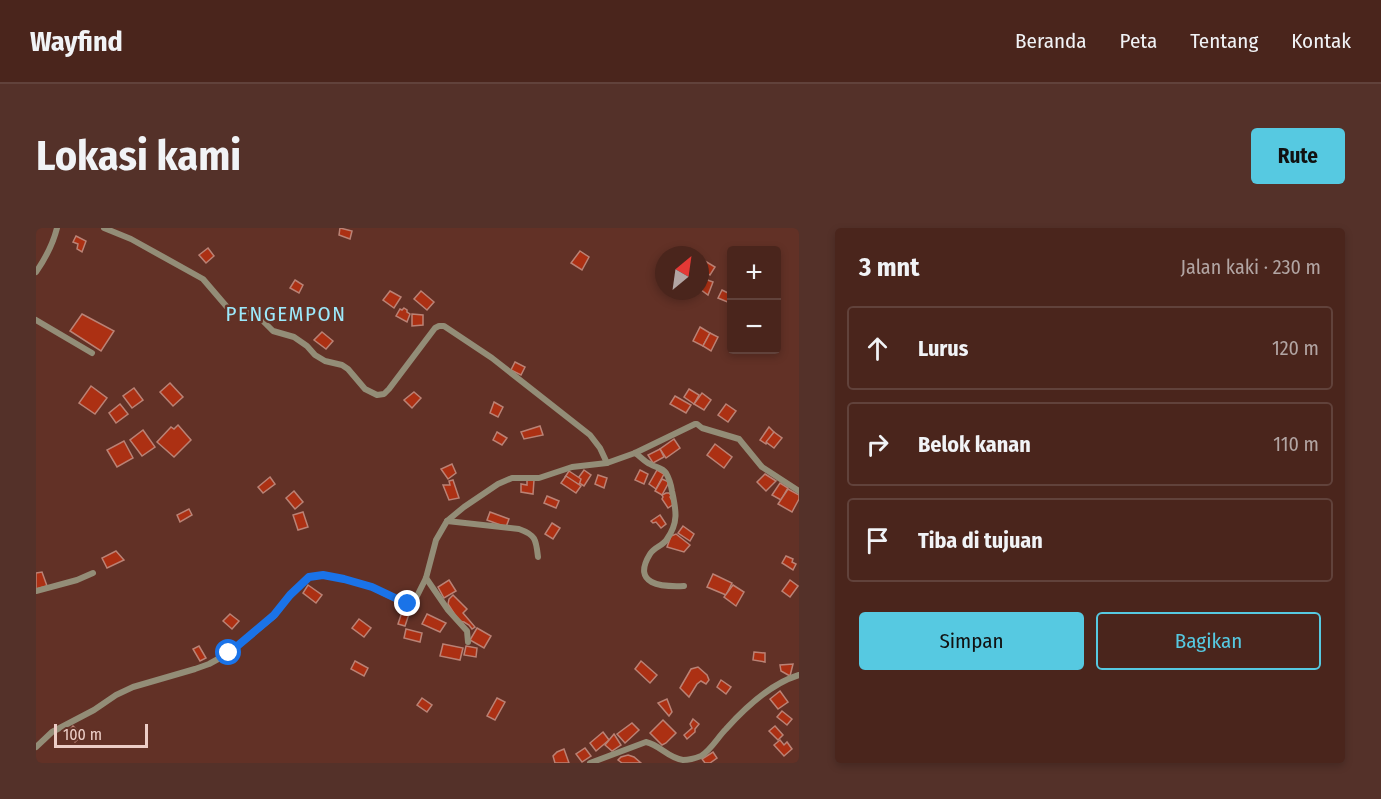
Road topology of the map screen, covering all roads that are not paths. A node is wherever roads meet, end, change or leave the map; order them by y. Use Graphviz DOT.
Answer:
graph roads {
  1 [pos="57,228"];
  2 [pos="105,228"];
  3 [pos="36,272"];
  4 [pos="36,320"];
  5 [pos="92,353"];
  6 [pos="635,453"];
  7 [pos="607,463"];
  8 [pos="799,491"];
  9 [pos="447,521"];
  10 [pos="538,557"];
  11 [pos="93,573"];
  12 [pos="426,578"];
  13 [pos="684,586"];
  14 [pos="36,591"];
  15 [pos="468,642"];
  16 [pos="799,675"];
  17 [pos="36,747"];
  18 [pos="590,763"];
  1 -- 3 [label="street"];
  2 -- 7 [label="street"];
  4 -- 5 [label="street"];
  6 -- 7 [label="street"];
  6 -- 8 [label="street"];
  6 -- 13 [label="street"];
  7 -- 9 [label="street"];
  9 -- 10 [label="street"];
  9 -- 12 [label="street"];
  11 -- 14 [label="street"];
  12 -- 15 [label="street"];
  12 -- 17 [label="street"];
  16 -- 18 [label="street"];
}
